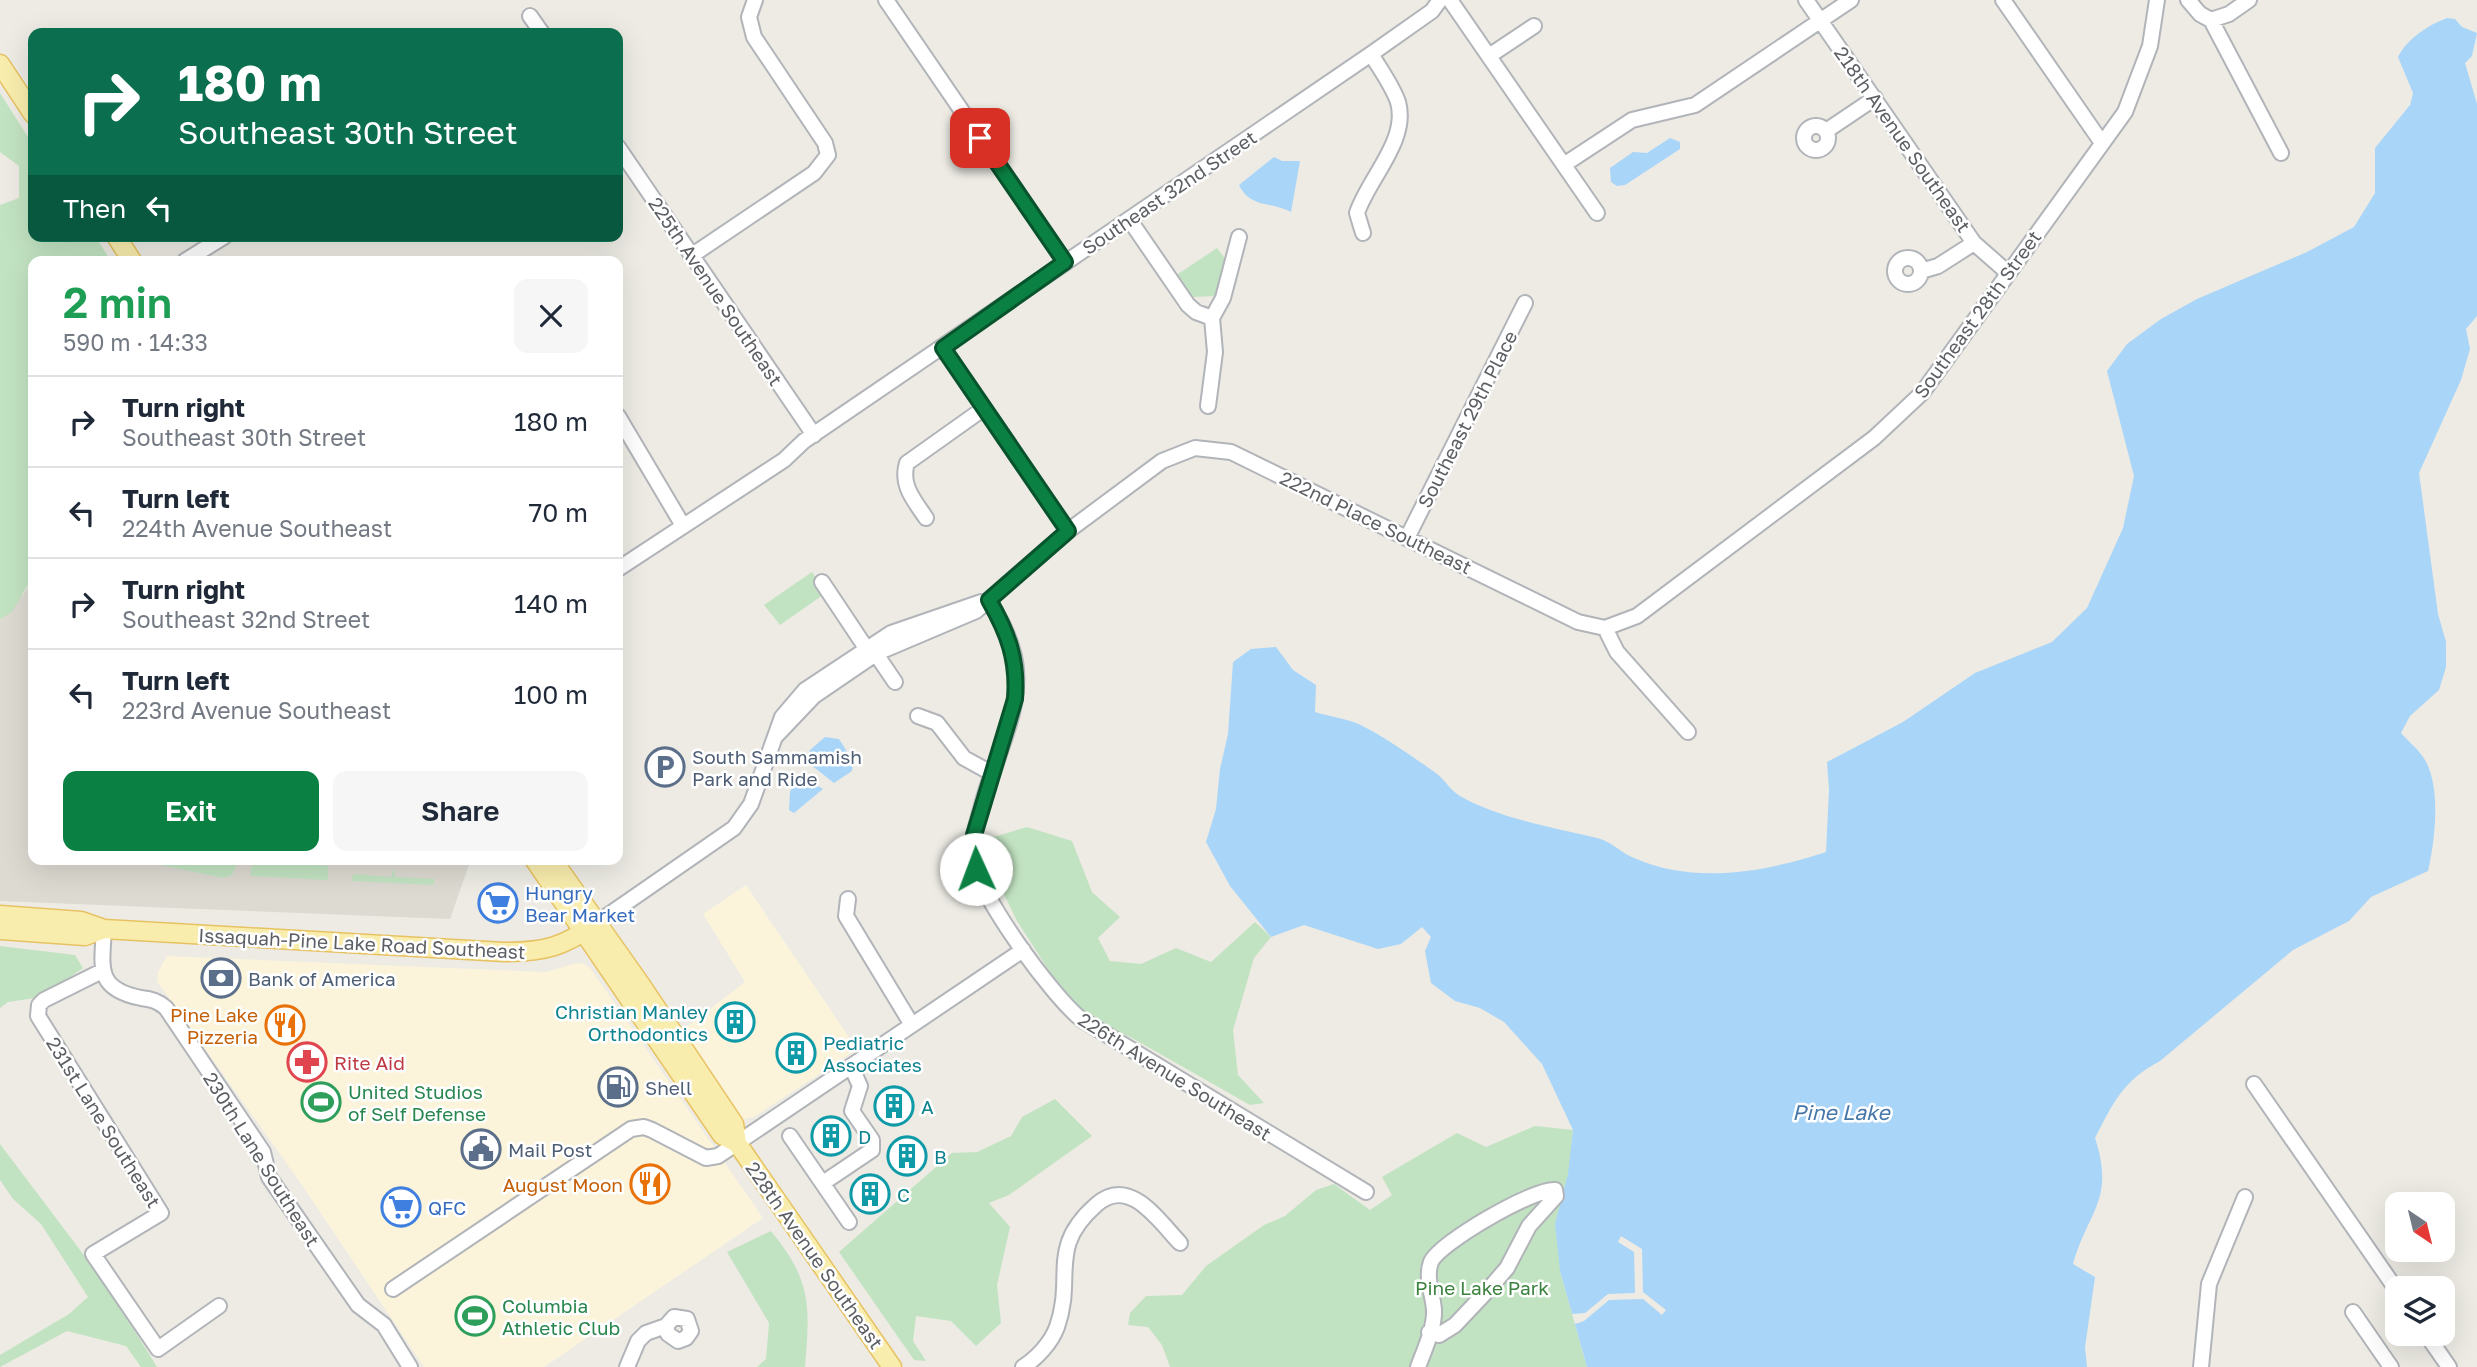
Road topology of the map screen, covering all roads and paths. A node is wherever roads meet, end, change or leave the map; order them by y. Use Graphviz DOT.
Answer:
graph roads {
  1 [pos="886,0"];
  2 [pos="1440,0"];
  3 [pos="1450,0"];
  4 [pos="1807,0"];
  5 [pos="1851,0"];
  6 [pos="2003,0"];
  7 [pos="2157,0"];
  8 [pos="2188,0"];
  9 [pos="2249,0"];
  10 [pos="753,3"];
  11 [pos="530,16"];
  12 [pos="2211,20"];
  13 [pos="1821,21"];
  14 [pos="1534,26"];
  15 [pos="538,28"];
  16 [pos="1371,54"];
  17 [pos="1489,56"];
  18 [pos="0,64"];
  19 [pos="1875,98"];
  20 [pos="28,106"];
  21 [pos="1826,131"];
  22 [pos="2102,143"];
  23 [pos="2281,153"];
  24 [pos="623,154"];
  25 [pos="1565,164"];
  26 [pos="1597,213"];
  27 [pos="1129,219"];
  28 [pos="1363,233"];
  29 [pos="1239,237"];
  30 [pos="215,242"];
  31 [pos="1974,243"];
  32 [pos="193,256"];
  33 [pos="691,256"];
  34 [pos="1065,262"];
  35 [pos="1921,271"];
  36 [pos="2007,272"];
  37 [pos="1525,303"];
  38 [pos="1212,318"];
  39 [pos="943,348"];
  40 [pos="1208,406"];
  41 [pos="983,409"];
  42 [pos="623,425"];
  43 [pos="814,435"];
  44 [pos="926,517"];
  45 [pos="681,524"];
  46 [pos="1068,531"];
  47 [pos="1408,536"];
  48 [pos="623,565"];
  49 [pos="822,582"];
  50 [pos="989,600"];
  51 [pos="1605,628"];
  52 [pos="871,651"];
  53 [pos="895,682"];
  54 [pos="918,716"];
  55 [pos="1688,732"];
  56 [pos="991,773"];
  57 [pos="539,865"];
  58 [pos="555,865"];
  59 [pos="848,900"];
  60 [pos="0,915"];
  61 [pos="591,928"];
  62 [pos="104,929"];
  63 [pos="0,930"];
  64 [pos="1023,950"];
  65 [pos="102,971"];
  66 [pos="912,1025"];
  67 [pos="851,1066"];
  68 [pos="2254,1084"];
  69 [pos="790,1136"];
  70 [pos="737,1143"];
  71 [pos="823,1184"];
  72 [pos="1366,1192"];
  73 [pos="2245,1197"];
  74 [pos="849,1222"];
  75 [pos="1180,1243"];
  76 [pos="2387,1276"];
  77 [pos="393,1289"];
  78 [pos="219,1307"];
  79 [pos="2353,1311"];
  80 [pos="666,1326"];
  81 [pos="1429,1332"];
  82 [pos="2434,1346"];
  83 [pos="410,1367"];
  84 [pos="627,1367"];
  85 [pos="892,1367"];
  86 [pos="1023,1367"];
  87 [pos="1418,1367"];
  88 [pos="2201,1367"];
  89 [pos="2391,1367"];
  90 [pos="2449,1367"];
  1 -- 34 [label="street"];
  2 -- 16 [label="street, Southeast 32nd Street"];
  3 -- 17 [label="street"];
  4 -- 13 [label="street, 218th Avenue Southeast"];
  5 -- 13 [label="street"];
  6 -- 22 [label="street"];
  7 -- 22 [label="street, Southeast 28th Street"];
  8 -- 12 [label="street"];
  9 -- 12 [label="street"];
  10 -- 33 [label="street"];
  11 -- 15 [label="street"];
  12 -- 23 [label="street"];
  13 -- 19 [label="street, 218th Avenue Southeast"];
  13 -- 25 [label="street"];
  14 -- 17 [label="street"];
  16 -- 27 [label="street, Southeast 32nd Street"];
  16 -- 28 [label="street"];
  17 -- 25 [label="street"];
  18 -- 20 [label="main road"];
  19 -- 21 [label="street"];
  19 -- 31 [label="street, 218th Avenue Southeast"];
  22 -- 36 [label="street, Southeast 28th Street"];
  24 -- 33 [label="street, 225th Avenue Southeast"];
  25 -- 26 [label="street"];
  27 -- 34 [label="street, Southeast 32nd Street"];
  27 -- 38 [label="street"];
  29 -- 38 [label="street"];
  30 -- 32 [label="street"];
  31 -- 35 [label="street"];
  31 -- 36 [label="street, 218th Avenue Southeast"];
  33 -- 43 [label="street, 225th Avenue Southeast"];
  34 -- 39 [label="street, Southeast 32nd Street"];
  36 -- 51 [label="street, Southeast 28th Street"];
  37 -- 47 [label="street, Southeast 29th Place"];
  38 -- 40 [label="street"];
  39 -- 41 [label="street"];
  39 -- 43 [label="street, Southeast 32nd Street"];
  41 -- 44 [label="street"];
  41 -- 46 [label="street"];
  42 -- 45 [label="street"];
  43 -- 45 [label="street, Southeast 32nd Street"];
  45 -- 48 [label="street, Southeast 32nd Street"];
  46 -- 47 [label="street, 222nd Place Southeast"];
  46 -- 50 [label="street, 222nd Place Southeast"];
  47 -- 51 [label="street, 222nd Place Southeast"];
  49 -- 52 [label="street"];
  50 -- 52 [label="street, Issaquah-Pine Lake Road Southeast"];
  50 -- 56 [label="street"];
  51 -- 55 [label="street"];
  52 -- 53 [label="street"];
  52 -- 61 [label="street, Issaquah-Pine Lake Road Southeast"];
  54 -- 56 [label="street"];
  56 -- 64 [label="street, 226th Avenue Southeast"];
  57 -- 61 [label="main road, 228th Avenue Southeast"];
  58 -- 61 [label="main road, 228th Avenue Southeast"];
  59 -- 66 [label="street"];
  60 -- 62 [label="main road, Issaquah-Pine Lake Road Southeast"];
  61 -- 62 [label="main road, Issaquah-Pine Lake Road Southeast"];
  61 -- 70 [label="main road, 228th Avenue Southeast"];
  62 -- 63 [label="main road, Issaquah-Pine Lake Road Southeast"];
  62 -- 65 [label="street"];
  64 -- 66 [label="street"];
  64 -- 72 [label="street, 226th Avenue Southeast"];
  65 -- 78 [label="street, 231st Lane Southeast"];
  65 -- 83 [label="street, 230th Lane Southeast"];
  66 -- 67 [label="street"];
  67 -- 70 [label="street"];
  67 -- 71 [label="street"];
  68 -- 76 [label="street"];
  69 -- 71 [label="street"];
  70 -- 77 [label="street"];
  70 -- 85 [label="main road, 228th Avenue Southeast"];
  71 -- 74 [label="street"];
  73 -- 88 [label="street"];
  75 -- 86 [label="street"];
  79 -- 89 [label="street"];
  80 -- 84 [label="street"];
  81 -- 81 [label="street"];
  81 -- 87 [label="street"];
  82 -- 90 [label="street"];
}
